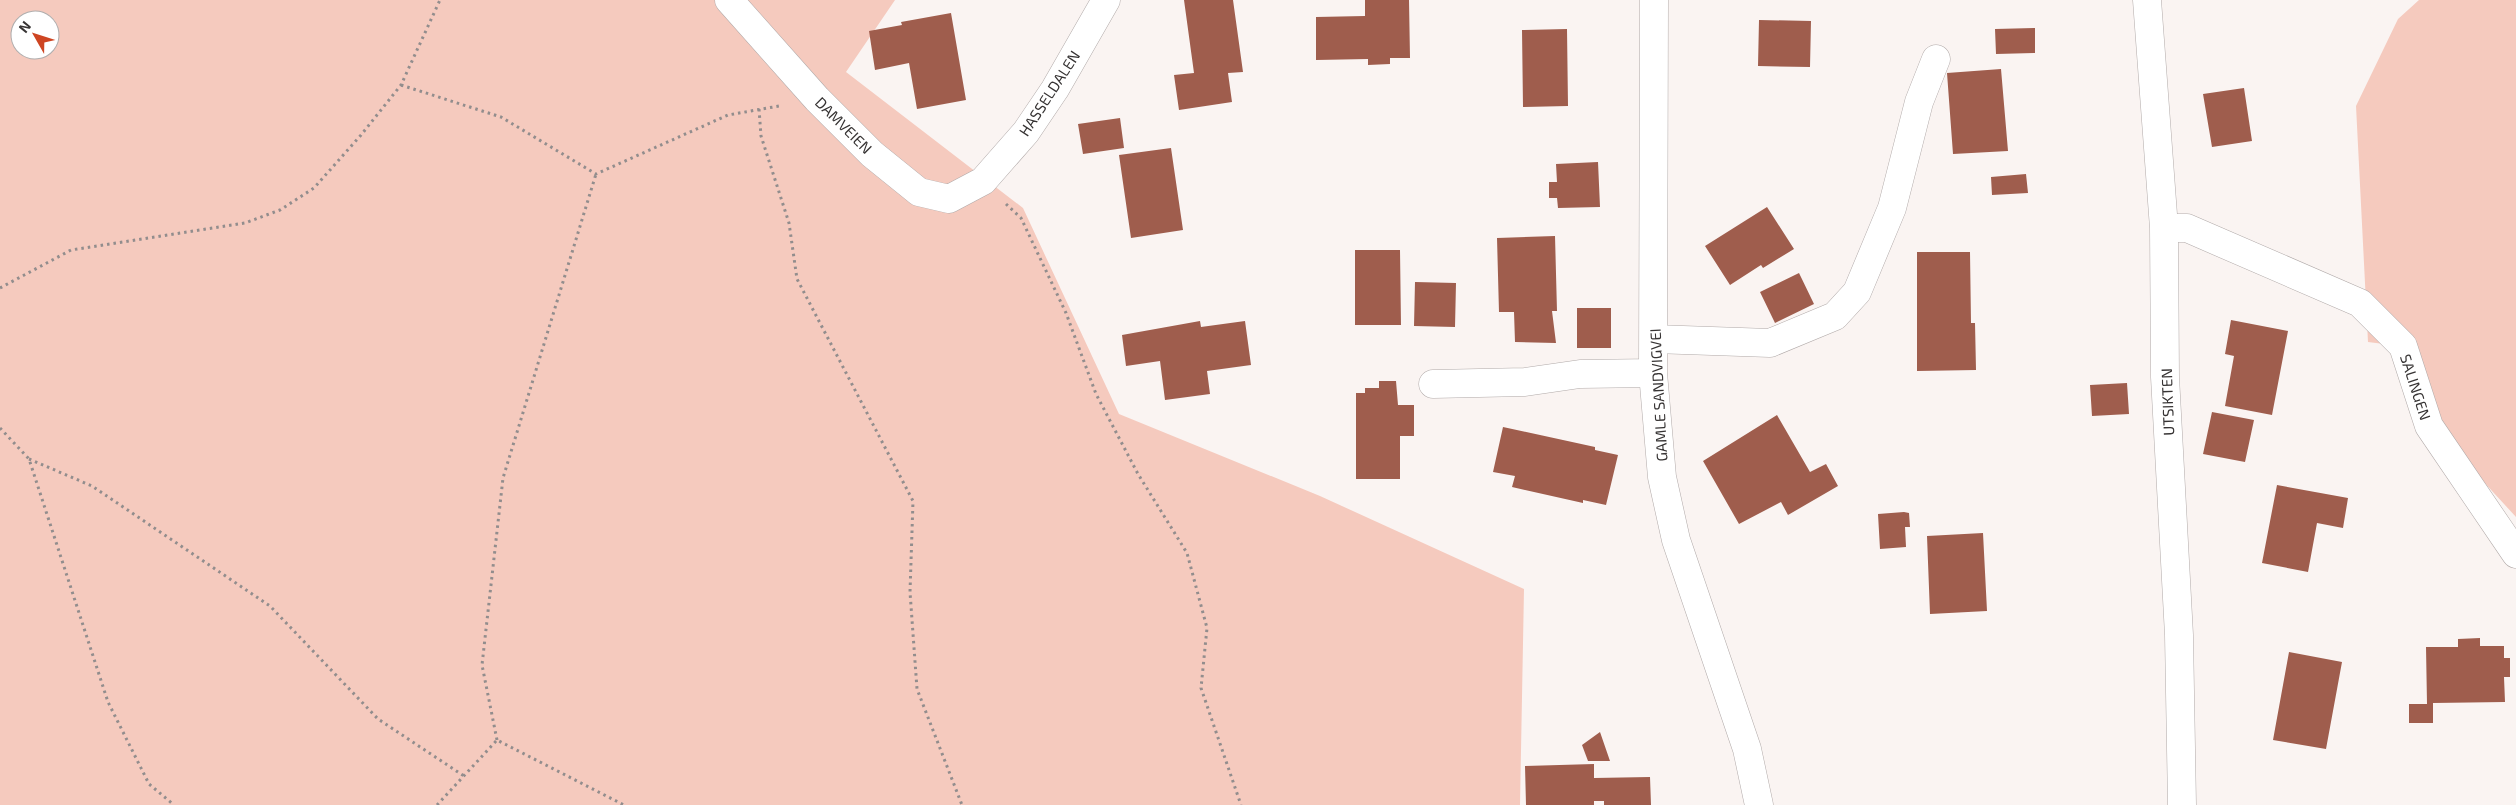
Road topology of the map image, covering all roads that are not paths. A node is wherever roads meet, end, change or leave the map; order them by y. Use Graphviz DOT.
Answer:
graph roads {
  1 [pos="729,0"];
  2 [pos="1106,0"];
  3 [pos="1654,0"];
  4 [pos="2147,0"];
  5 [pos="1936,60"];
  6 [pos="983,181"];
  7 [pos="2164,228"];
  8 [pos="1654,339"];
  9 [pos="1654,373"];
  10 [pos="1433,384"];
  11 [pos="2516,554"];
  12 [pos="1759,805"];
  13 [pos="2182,805"];
  1 -- 6 [label="street, DAMVEIEN"];
  2 -- 6 [label="street, HASSELDALEN"];
  3 -- 8 [label="street, GAMLE SANDVIGVEI"];
  4 -- 7 [label="street, UTSIKTEN"];
  5 -- 8 [label="street"];
  7 -- 11 [label="street, SALINGEN"];
  7 -- 13 [label="street, UTSIKTEN"];
  8 -- 9 [label="street, GAMLE SANDVIGVEI"];
  9 -- 10 [label="street"];
  9 -- 12 [label="street, GAMLE SANDVIGVEI"];
}
